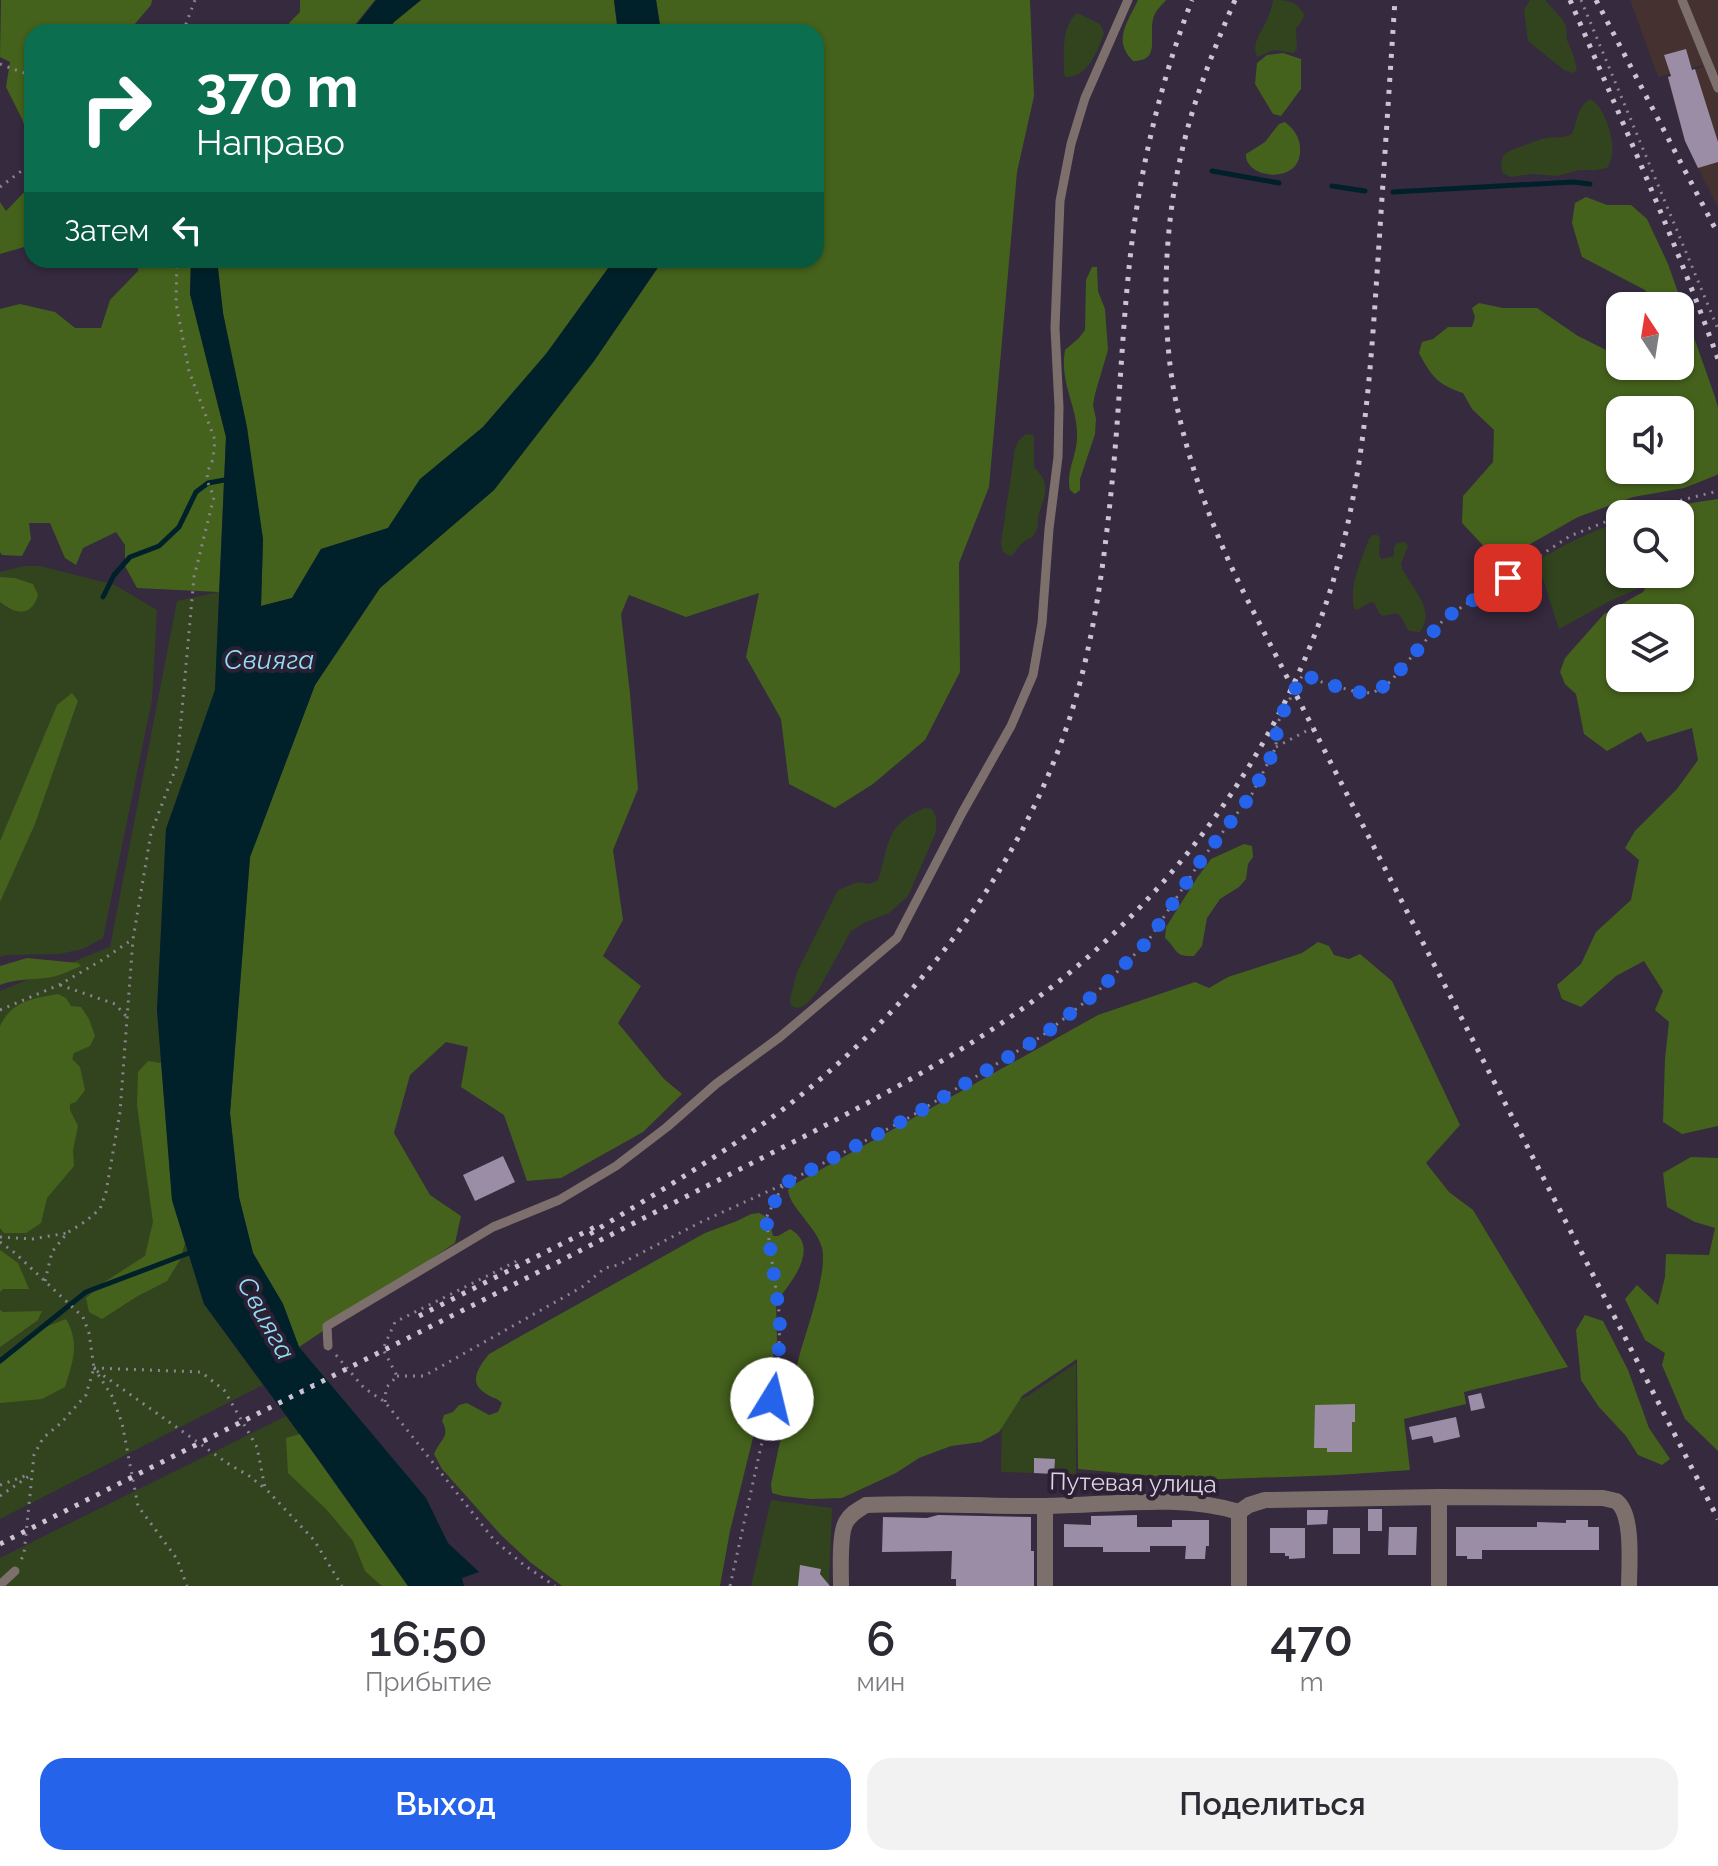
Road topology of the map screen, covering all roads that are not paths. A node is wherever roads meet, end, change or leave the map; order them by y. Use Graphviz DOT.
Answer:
graph roads {
  1 [pos="1128,0"];
  2 [pos="1682,0"];
  3 [pos="1718,88"];
  4 [pos="328,1346"];
  5 [pos="1439,1497"];
  6 [pos="1045,1506"];
  7 [pos="1239,1512"];
  8 [pos="15,1571"];
  9 [pos="0,1585"];
  10 [pos="841,1586"];
  11 [pos="1045,1586"];
  12 [pos="1239,1586"];
  13 [pos="1439,1586"];
  14 [pos="1629,1586"];
  1 -- 4 [label="lane"];
  2 -- 3 [label="lane"];
  5 -- 7 [label="street, Путевая улица"];
  5 -- 13 [label="street"];
  5 -- 14 [label="street, Путевая улица"];
  6 -- 7 [label="street, Путевая улица"];
  6 -- 10 [label="street, Путевая улица"];
  6 -- 11 [label="street"];
  7 -- 12 [label="street"];
  8 -- 9 [label="lane"];
}
